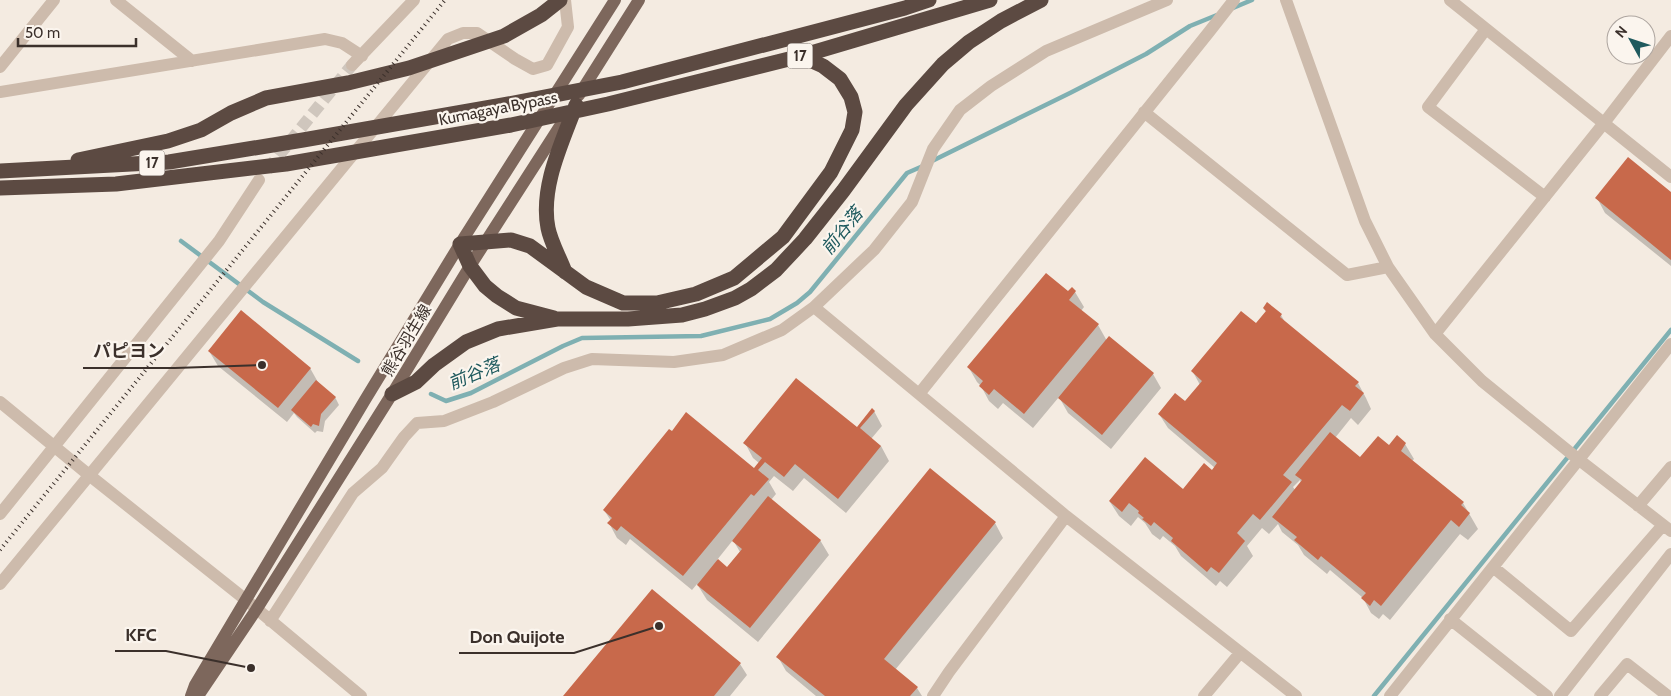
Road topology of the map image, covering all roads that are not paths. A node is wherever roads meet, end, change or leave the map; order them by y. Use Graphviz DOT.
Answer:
graph roads {
  1 [pos="54,0"];
  2 [pos="116,0"];
  3 [pos="414,0"];
  4 [pos="560,0"];
  5 [pos="565,0"];
  6 [pos="615,0"];
  7 [pos="639,0"];
  8 [pos="929,0"];
  9 [pos="990,0"];
  10 [pos="1041,0"];
  11 [pos="1167,0"];
  12 [pos="1234,0"];
  13 [pos="1286,0"];
  14 [pos="1450,0"];
  15 [pos="1486,29"];
  16 [pos="1671,36"];
  17 [pos="362,56"];
  18 [pos="801,56"];
  19 [pos="192,61"];
  20 [pos="352,66"];
  21 [pos="0,67"];
  22 [pos="0,92"];
  23 [pos="580,94"];
  24 [pos="1144,112"];
  25 [pos="1604,123"];
  26 [pos="0,171"];
  27 [pos="28,171"];
  28 [pos="1671,177"];
  29 [pos="259,180"];
  30 [pos="0,188"];
  31 [pos="1545,197"];
  32 [pos="487,241"];
  33 [pos="460,244"];
  34 [pos="470,266"];
  35 [pos="1388,267"];
  36 [pos="565,272"];
  37 [pos="814,307"];
  38 [pos="557,319"];
  39 [pos="1435,334"];
  40 [pos="1671,344"];
  41 [pos="392,394"];
  42 [pos="919,394"];
  43 [pos="0,402"];
  44 [pos="54,447"];
  45 [pos="1577,459"];
  46 [pos="1671,467"];
  47 [pos="89,475"];
  48 [pos="1638,506"];
  49 [pos="0,514"];
  50 [pos="1066,516"];
  51 [pos="1667,528"];
  52 [pos="1671,554"];
  53 [pos="1493,567"];
  54 [pos="0,584"];
  55 [pos="246,600"];
  56 [pos="256,610"];
  57 [pos="1450,619"];
  58 [pos="270,621"];
  59 [pos="1240,653"];
  60 [pos="191,696"];
  61 [pos="198,696"];
  62 [pos="362,696"];
  63 [pos="933,696"];
  64 [pos="1204,696"];
  65 [pos="1296,696"];
  66 [pos="1390,696"];
  67 [pos="1547,696"];
  68 [pos="1560,696"];
  69 [pos="1600,696"];
  70 [pos="1668,696"];
  1 -- 21 [label="street"];
  2 -- 19 [label="street"];
  3 -- 17 [label="street"];
  4 -- 27 [label="highway"];
  5 -- 47 [label="street"];
  6 -- 33 [label="main road, 熊谷羽生線"];
  7 -- 23 [label="main road, 熊谷羽生線"];
  8 -- 27 [label="highway, Kumagaya Bypass / 17"];
  9 -- 18 [label="highway, Kumagaya Bypass / 17"];
  10 -- 38 [label="highway"];
  11 -- 37 [label="street"];
  12 -- 24 [label="street"];
  13 -- 35 [label="street"];
  14 -- 15 [label="street"];
  15 -- 25 [label="street"];
  15 -- 31 [label="street"];
  16 -- 25 [label="street"];
  17 -- 19 [label="street"];
  17 -- 20 [label="street"];
  18 -- 30 [label="highway, Kumagaya Bypass / 17"];
  18 -- 36 [label="highway"];
  19 -- 22 [label="street"];
  23 -- 32 [label="main road, 熊谷羽生線"];
  23 -- 36 [label="highway"];
  24 -- 35 [label="street"];
  24 -- 42 [label="street"];
  25 -- 28 [label="street"];
  25 -- 31 [label="street"];
  26 -- 27 [label="highway, Kumagaya Bypass / 17"];
  29 -- 44 [label="street"];
  31 -- 39 [label="street"];
  32 -- 33 [label="highway"];
  32 -- 34 [label="main road, 熊谷羽生線"];
  32 -- 36 [label="highway"];
  33 -- 34 [label="highway"];
  33 -- 55 [label="main road, 熊谷羽生線"];
  34 -- 38 [label="highway"];
  34 -- 41 [label="main road, 熊谷羽生線"];
  35 -- 39 [label="street"];
  37 -- 42 [label="street"];
  37 -- 58 [label="street"];
  38 -- 41 [label="highway"];
  39 -- 45 [label="street"];
  40 -- 45 [label="street"];
  41 -- 56 [label="main road, 熊谷羽生線"];
  42 -- 50 [label="street"];
  43 -- 44 [label="street"];
  44 -- 47 [label="street"];
  44 -- 49 [label="street"];
  45 -- 48 [label="street"];
  45 -- 53 [label="street"];
  46 -- 48 [label="street"];
  47 -- 54 [label="street"];
  47 -- 55 [label="street"];
  48 -- 51 [label="street"];
  50 -- 59 [label="street"];
  50 -- 63 [label="street"];
  51 -- 53 [label="street"];
  52 -- 68 [label="street"];
  53 -- 57 [label="street"];
  55 -- 56 [label="street"];
  55 -- 60 [label="main road, 熊谷羽生線"];
  56 -- 58 [label="street"];
  56 -- 61 [label="main road, 熊谷羽生線"];
  57 -- 66 [label="street"];
  57 -- 67 [label="street"];
  58 -- 62 [label="street"];
  59 -- 64 [label="street"];
  59 -- 65 [label="street"];
  69 -- 70 [label="street"];
}
